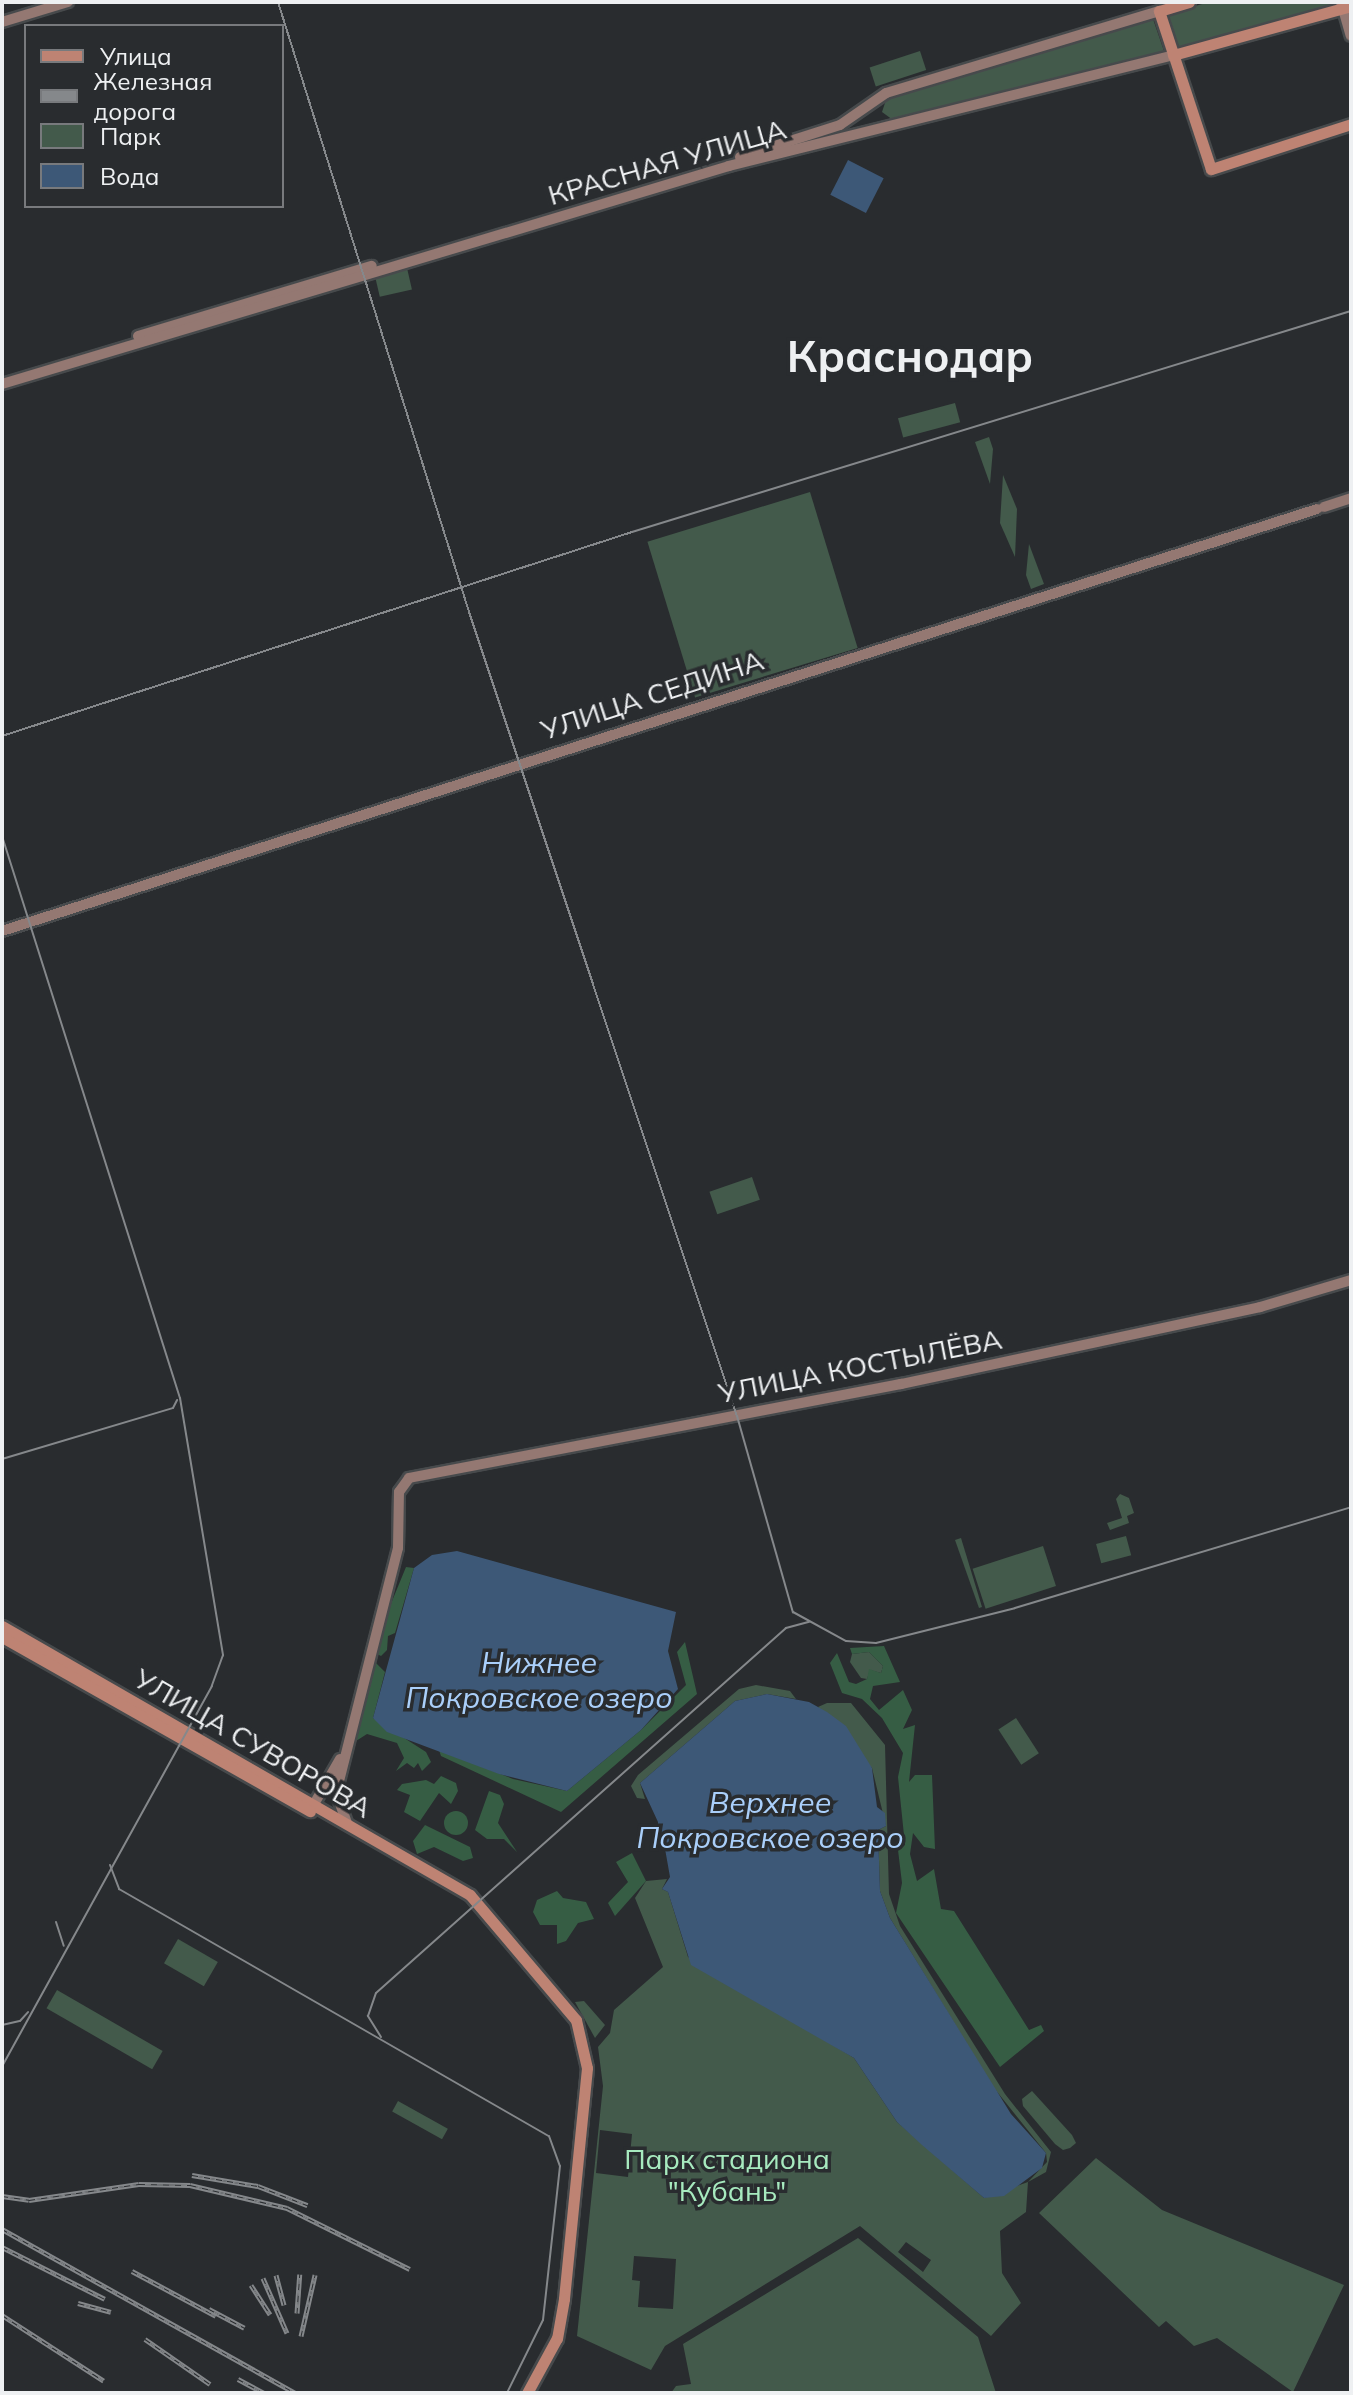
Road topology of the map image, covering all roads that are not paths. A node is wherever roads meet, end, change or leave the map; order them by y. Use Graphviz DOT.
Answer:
graph roads {
  1 [pos="68,2"];
  2 [pos="1189,2"];
  3 [pos="1347,5"];
  4 [pos="1159,11"];
  5 [pos="2,22"];
  6 [pos="1351,36"];
  7 [pos="1173,55"];
  8 [pos="1351,124"];
  9 [pos="2,378"];
  10 [pos="2,384"];
  11 [pos="1351,498"];
  12 [pos="2,931"];
  13 [pos="1351,1280"];
  14 [pos="2,1626"];
  15 [pos="2,1637"];
  16 [pos="348,1748"];
  17 [pos="312,1807"];
  18 [pos="347,1823"];
  19 [pos="527,2393"];
  1 -- 5 [label="main road"];
  2 -- 4 [label="main road, КРАСНАЯ УЛИЦА"];
  3 -- 6 [label="main road"];
  3 -- 7 [label="main road, КРАСНАЯ УЛИЦА"];
  4 -- 7 [label="main road"];
  4 -- 9 [label="main road, КРАСНАЯ УЛИЦА"];
  7 -- 8 [label="main road"];
  7 -- 10 [label="main road, КРАСНАЯ УЛИЦА"];
  11 -- 12 [label="main road, УЛИЦА СЕДИНА"];
  13 -- 16 [label="main road, УЛИЦА КОСТЫЛЁВА"];
  14 -- 17 [label="main road, УЛИЦА СУВОРОВА"];
  15 -- 17 [label="main road, УЛИЦА СУВОРОВА"];
  16 -- 17 [label="main road"];
  16 -- 18 [label="main road"];
  17 -- 18 [label="main road, УЛИЦА СУВОРОВА"];
  18 -- 19 [label="main road, УЛИЦА СУВОРОВА"];
}
